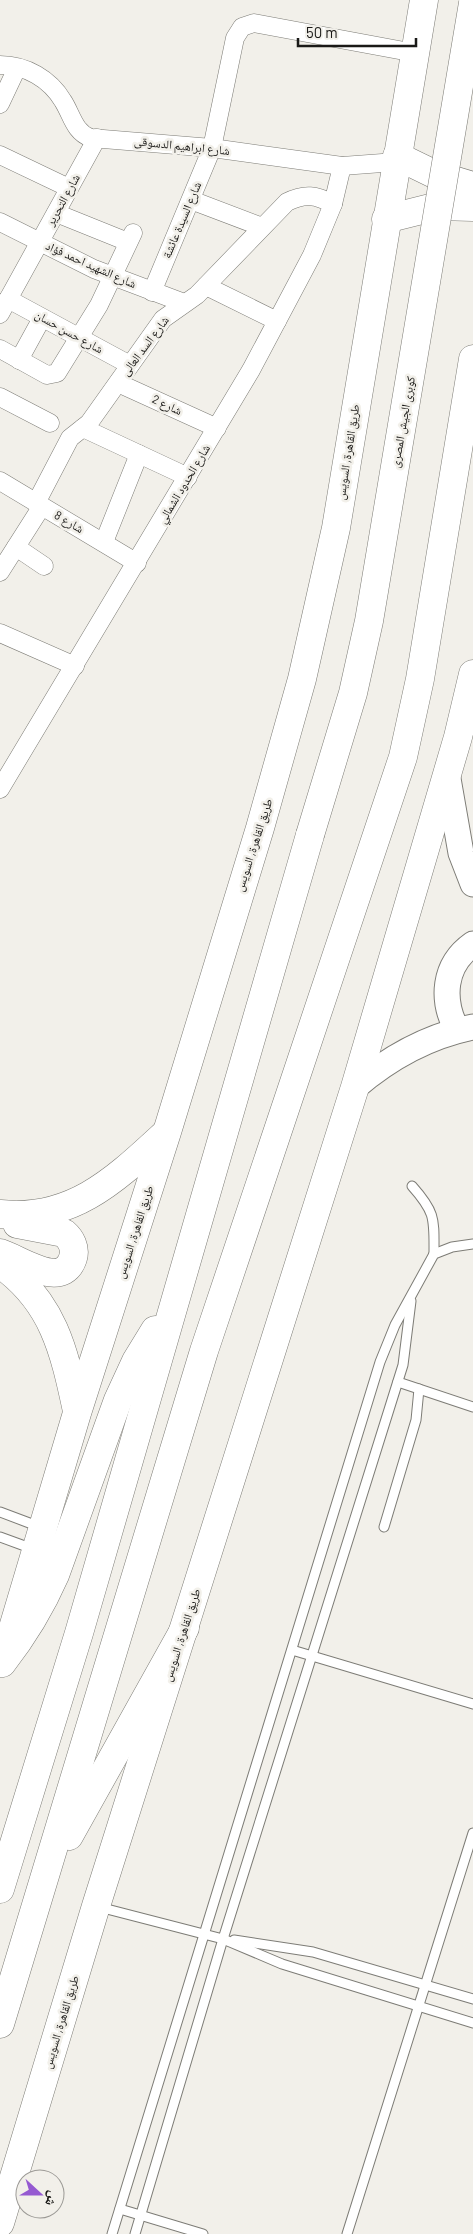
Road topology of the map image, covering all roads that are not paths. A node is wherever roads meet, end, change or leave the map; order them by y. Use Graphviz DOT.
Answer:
graph roads {
  1 [pos="424,0"];
  2 [pos="473,3"];
  3 [pos="415,53"];
  4 [pos="9,66"];
  5 [pos="0,104"];
  6 [pos="97,138"];
  7 [pos="212,148"];
  8 [pos="0,155"];
  9 [pos="396,159"];
  10 [pos="342,166"];
  11 [pos="473,186"];
  12 [pos="69,188"];
  13 [pos="191,200"];
  14 [pos="333,204"];
  15 [pos="473,207"];
  16 [pos="56,213"];
  17 [pos="386,219"];
  18 [pos="0,222"];
  19 [pos="262,227"];
  20 [pos="39,242"];
  21 [pos="113,276"];
  22 [pos="206,286"];
  23 [pos="152,292"];
  24 [pos="184,303"];
  25 [pos="4,306"];
  26 [pos="42,318"];
  27 [pos="277,321"];
  28 [pos="79,338"];
  29 [pos="0,349"];
  30 [pos="473,359"];
  31 [pos="19,360"];
  32 [pos="130,365"];
  33 [pos="118,382"];
  34 [pos="0,397"];
  35 [pos="50,423"];
  36 [pos="83,428"];
  37 [pos="217,428"];
  38 [pos="139,454"];
  39 [pos="188,477"];
  40 [pos="0,482"];
  41 [pos="39,505"];
  42 [pos="104,542"];
  43 [pos="16,547"];
  44 [pos="137,563"];
  45 [pos="44,566"];
  46 [pos="0,572"];
  47 [pos="0,633"];
  48 [pos="75,666"];
  49 [pos="473,674"];
  50 [pos="447,773"];
  51 [pos="1,785"];
  52 [pos="473,884"];
  53 [pos="473,944"];
  54 [pos="465,1028"];
  55 [pos="355,1087"];
  56 [pos="167,1132"];
  57 [pos="412,1186"];
  58 [pos="0,1214"];
  59 [pos="0,1218"];
  60 [pos="473,1244"];
  61 [pos="0,1253"];
  62 [pos="434,1254"];
  63 [pos="0,1264"];
  64 [pos="412,1295"];
  65 [pos="172,1306"];
  66 [pos="398,1382"];
  67 [pos="419,1389"];
  68 [pos="473,1406"];
  69 [pos="77,1412"];
  70 [pos="0,1512"];
  71 [pos="384,1527"];
  72 [pos="0,1538"];
  73 [pos="39,1539"];
  74 [pos="185,1628"];
  75 [pos="292,1650"];
  76 [pos="313,1656"];
  77 [pos="1,1667"];
  78 [pos="473,1704"];
  79 [pos="473,1833"];
  80 [pos="43,1883"];
  81 [pos="0,1889"];
  82 [pos="96,1906"];
  83 [pos="203,1934"];
  84 [pos="223,1939"];
  85 [pos="425,1984"];
  86 [pos="473,1999"];
  87 [pos="418,2006"];
  88 [pos="473,2023"];
  89 [pos="0,2024"];
  90 [pos="120,2209"];
  91 [pos="141,2215"];
  92 [pos="0,2222"];
  93 [pos="112,2234"];
  94 [pos="135,2234"];
  95 [pos="200,2234"];
  96 [pos="347,2234"];
  1 -- 3 [label="main road, طريق القاهرة, السويس"];
  2 -- 65 [label="main road, كوبرى الجيش المصرى, bridge"];
  3 -- 7 [label="street, شارع السيدة عائشة"];
  3 -- 9 [label="main road, طريق القاهرة, السويس"];
  4 -- 5 [label="street"];
  4 -- 6 [label="street, شارع ابراهيم الدسوقى"];
  6 -- 7 [label="street, شارع ابراهيم الدسوقى"];
  6 -- 12 [label="street, شارع التحرير"];
  7 -- 10 [label="street, شارع ابراهيم الدسوقى"];
  7 -- 13 [label="street, شارع السيدة عائشة"];
  8 -- 12 [label="street"];
  9 -- 10 [label="street, شارع ابراهيم الدسوقى"];
  9 -- 11 [label="main road"];
  9 -- 17 [label="main road, طريق القاهرة, السويس"];
  10 -- 14 [label="street, شارع الحدود الشمالي"];
  12 -- 16 [label="street, شارع التحرير"];
  13 -- 19 [label="street"];
  13 -- 23 [label="street, شارع السيدة عائشة"];
  14 -- 19 [label="street, شارع السد العالى"];
  14 -- 27 [label="street, شارع الحدود الشمالي"];
  15 -- 17 [label="main road"];
  16 -- 20 [label="street, شارع التحرير"];
  16 -- 21 [label="street"];
  17 -- 56 [label="main road, طريق القاهرة, السويس"];
  18 -- 20 [label="street, شارع الشهيد احمد فؤاد"];
  19 -- 22 [label="street, شارع السد العالى"];
  20 -- 21 [label="street, شارع الشهيد احمد فؤاد"];
  20 -- 25 [label="street, شارع التحرير"];
  21 -- 23 [label="street, شارع الشهيد احمد فؤاد"];
  21 -- 28 [label="street"];
  22 -- 24 [label="street, شارع السد العالى"];
  22 -- 27 [label="street"];
  23 -- 24 [label="street, شارع الشهيد احمد فؤاد"];
  24 -- 32 [label="street, شارع السد العالى"];
  25 -- 26 [label="street, شارع حسن حسان"];
  26 -- 28 [label="street, شارع حسن حسان"];
  26 -- 31 [label="street"];
  27 -- 37 [label="street, شارع الحدود الشمالي"];
  28 -- 31 [label="street"];
  28 -- 32 [label="street, شارع حسن حسان"];
  29 -- 31 [label="street"];
  30 -- 80 [label="main road"];
  32 -- 33 [label="street, شارع السد العالى"];
  33 -- 36 [label="street, شارع السد العالى"];
  33 -- 37 [label="street, شارع 2"];
  34 -- 35 [label="street"];
  36 -- 38 [label="street"];
  36 -- 41 [label="street, شارع السد العالى"];
  37 -- 39 [label="street, شارع الحدود الشمالي"];
  38 -- 39 [label="street"];
  38 -- 42 [label="street"];
  39 -- 44 [label="street, شارع الحدود الشمالي"];
  40 -- 41 [label="street, شارع 8"];
  41 -- 42 [label="street, شارع 8"];
  41 -- 43 [label="street, شارع السد العالى"];
  42 -- 44 [label="street, شارع 8"];
  43 -- 45 [label="street"];
  43 -- 46 [label="street, شارع السد العالى"];
  44 -- 48 [label="street, شارع الحدود الشمالي"];
  47 -- 48 [label="street"];
  48 -- 51 [label="street, شارع الحدود الشمالي"];
  49 -- 50 [label="main road, طريق القاهرة, السويس"];
  50 -- 52 [label="street"];
  50 -- 55 [label="main road, طريق القاهرة, السويس"];
  53 -- 54 [label="street"];
  54 -- 55 [label="street"];
  55 -- 74 [label="main road, طريق القاهرة, السويس"];
  56 -- 58 [label="main road"];
  56 -- 69 [label="main road, طريق القاهرة, السويس"];
  57 -- 62 [label="lane"];
  59 -- 61 [label="main road"];
  60 -- 62 [label="lane"];
  62 -- 64 [label="lane"];
  63 -- 69 [label="main road"];
  64 -- 66 [label="lane"];
  64 -- 75 [label="lane"];
  65 -- 77 [label="main road"];
  65 -- 81 [label="main road"];
  66 -- 67 [label="lane"];
  66 -- 76 [label="lane"];
  67 -- 68 [label="lane"];
  67 -- 71 [label="lane"];
  69 -- 73 [label="main road, طريق القاهرة, السويس"];
  70 -- 73 [label="lane"];
  72 -- 73 [label="lane"];
  73 -- 77 [label="main road, طريق القاهرة, السويس"];
  74 -- 80 [label="main road"];
  74 -- 82 [label="main road, طريق القاهرة, السويس"];
  75 -- 76 [label="lane"];
  75 -- 83 [label="lane"];
  76 -- 78 [label="lane"];
  76 -- 84 [label="lane"];
  79 -- 85 [label="lane"];
  80 -- 89 [label="main road"];
  82 -- 83 [label="lane"];
  82 -- 92 [label="main road, طريق القاهرة, السويس"];
  83 -- 84 [label="lane"];
  83 -- 90 [label="lane"];
  84 -- 85 [label="lane"];
  84 -- 87 [label="lane"];
  84 -- 91 [label="lane"];
  85 -- 86 [label="lane"];
  85 -- 87 [label="lane"];
  87 -- 88 [label="lane"];
  87 -- 96 [label="lane"];
  90 -- 91 [label="lane"];
  90 -- 93 [label="lane"];
  91 -- 94 [label="lane"];
  91 -- 95 [label="lane"];
}
